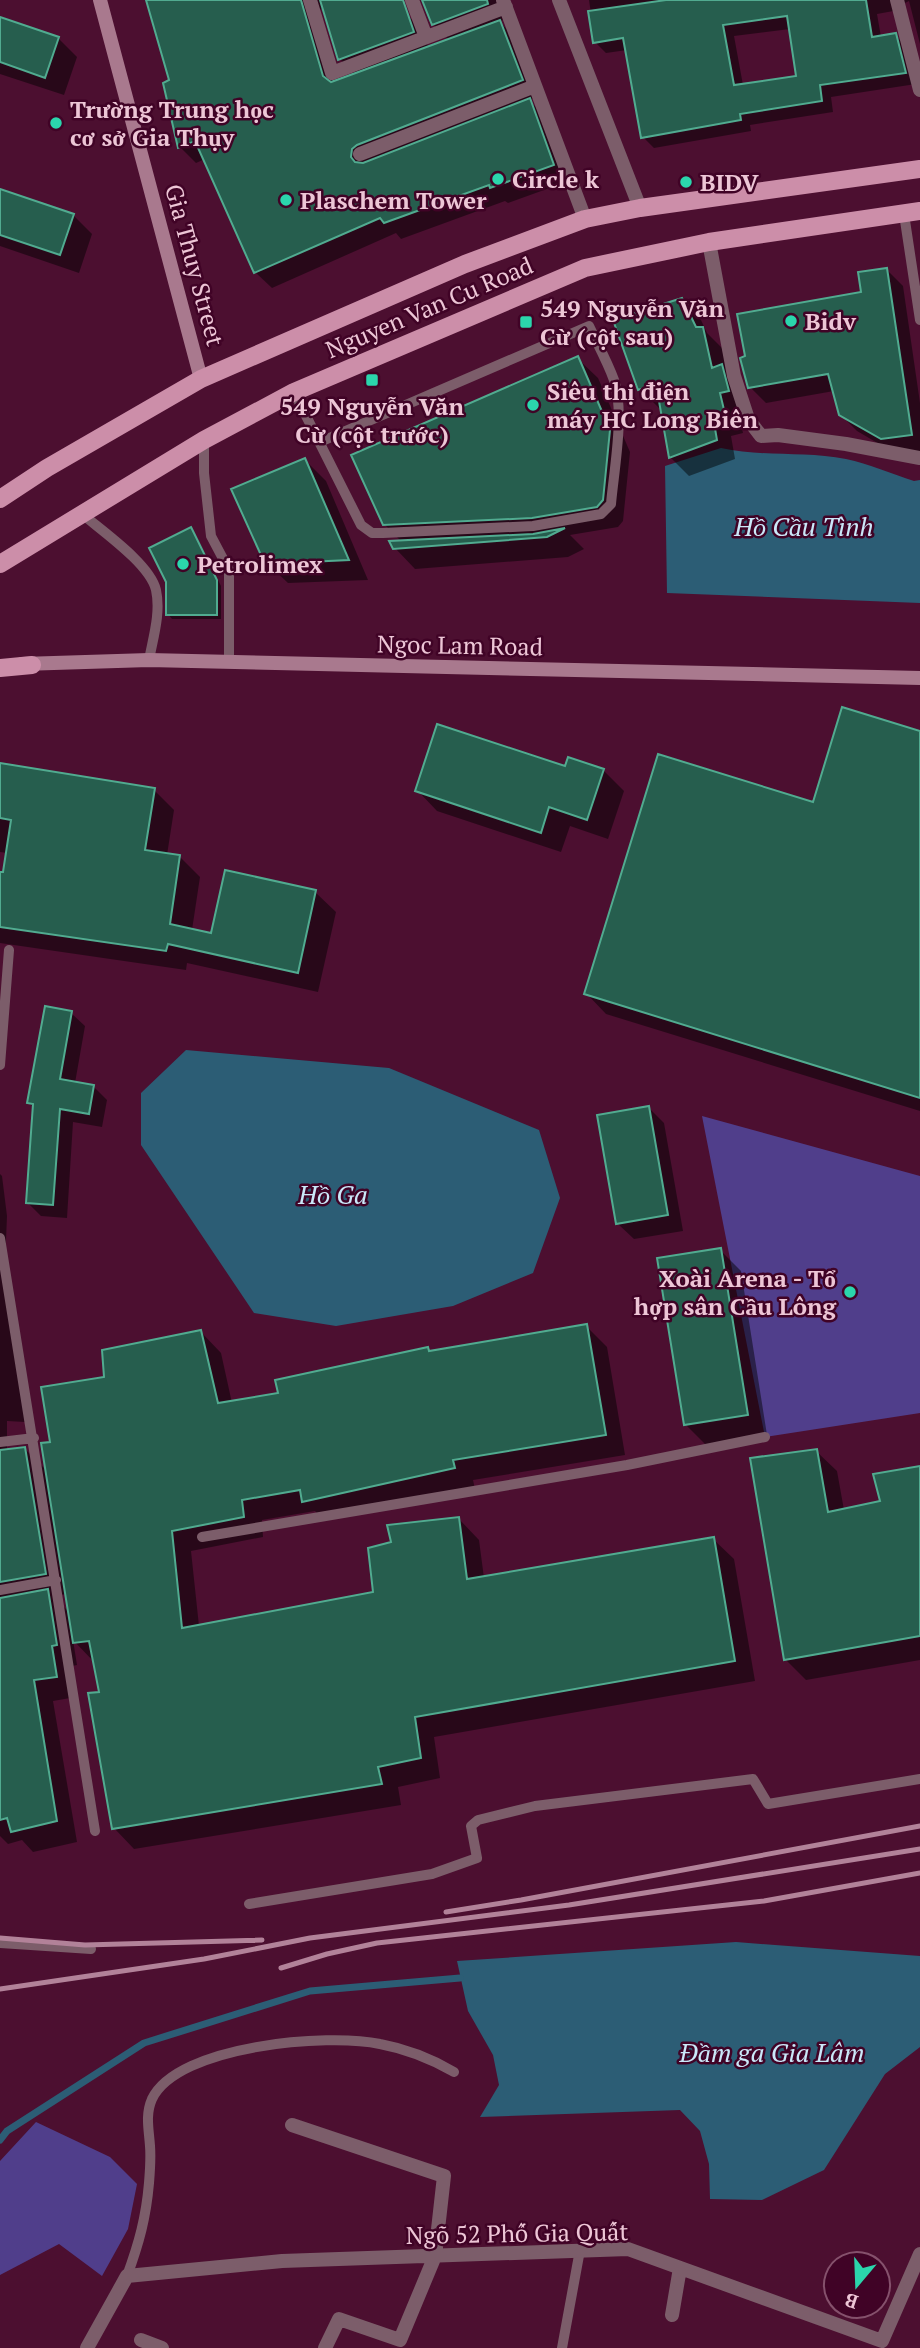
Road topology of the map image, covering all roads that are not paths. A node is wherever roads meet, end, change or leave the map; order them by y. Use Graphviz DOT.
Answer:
graph roads {
  1 [pos="100,0"];
  2 [pos="310,0"];
  3 [pos="412,0"];
  4 [pos="559,0"];
  5 [pos="897,0"];
  6 [pos="504,4"];
  7 [pos="426,37"];
  8 [pos="535,86"];
  9 [pos="920,90"];
  10 [pos="360,154"];
  11 [pos="920,169"];
  12 [pos="640,208"];
  13 [pos="912,212"];
  14 [pos="585,219"];
  15 [pos="709,242"];
  16 [pos="918,288"];
  17 [pos="920,320"];
  18 [pos="201,379"];
  19 [pos="294,392"];
  20 [pos="204,440"];
  21 [pos="320,442"];
  22 [pos="920,458"];
  23 [pos="0,499"];
  24 [pos="82,513"];
  25 [pos="0,564"];
  26 [pos="0,660"];
  27 [pos="149,660"];
  28 [pos="229,662"];
  29 [pos="32,665"];
  30 [pos="0,668"];
  31 [pos="920,678"];
  32 [pos="9,950"];
  33 [pos="0,1065"];
  34 [pos="0,1238"];
  35 [pos="765,1437"];
  36 [pos="34,1438"];
  37 [pos="0,1442"];
  38 [pos="202,1537"];
  39 [pos="56,1580"];
  40 [pos="0,1590"];
  41 [pos="920,1779"];
  42 [pos="95,1831"];
  43 [pos="249,1904"];
  44 [pos="0,1943"];
  45 [pos="91,1949"];
  46 [pos="454,2072"];
  47 [pos="292,2125"];
  48 [pos="580,2250"];
  49 [pos="435,2256"];
  50 [pos="918,2262"];
  51 [pos="680,2268"];
  52 [pos="127,2276"];
  53 [pos="672,2315"];
  54 [pos="141,2340"];
  55 [pos="881,2344"];
  56 [pos="87,2348"];
  57 [pos="162,2348"];
  58 [pos="325,2348"];
  59 [pos="562,2348"];
  1 -- 18 [label="main road, Gia Thuy Street"];
  2 -- 7 [label="street"];
  3 -- 7 [label="street"];
  4 -- 12 [label="street"];
  5 -- 9 [label="street"];
  6 -- 7 [label="street"];
  6 -- 8 [label="street"];
  8 -- 10 [label="street"];
  8 -- 14 [label="street"];
  11 -- 12 [label="main road, Nguyen Van Cu Road"];
  12 -- 14 [label="main road, Nguyen Van Cu Road"];
  13 -- 15 [label="main road, Nguyen Van Cu Road"];
  13 -- 16 [label="lane"];
  14 -- 18 [label="main road, Nguyen Van Cu Road"];
  15 -- 19 [label="main road, Nguyen Van Cu Road"];
  15 -- 22 [label="street"];
  16 -- 17 [label="lane"];
  18 -- 23 [label="main road, Nguyen Van Cu Road"];
  19 -- 20 [label="main road, Nguyen Van Cu Road"];
  19 -- 21 [label="lane"];
  20 -- 24 [label="main road, Nguyen Van Cu Road"];
  20 -- 28 [label="lane"];
  21 -- 21 [label="lane"];
  24 -- 25 [label="main road, Nguyen Van Cu Road"];
  24 -- 27 [label="lane"];
  26 -- 29 [label="main road, Ngoc Lam Road"];
  27 -- 28 [label="main road, Ngoc Lam Road"];
  27 -- 29 [label="main road, Ngoc Lam Road"];
  28 -- 31 [label="main road, Ngoc Lam Road"];
  29 -- 30 [label="main road"];
  32 -- 33 [label="lane"];
  34 -- 36 [label="lane"];
  35 -- 38 [label="lane"];
  36 -- 37 [label="lane"];
  36 -- 39 [label="lane"];
  39 -- 40 [label="lane"];
  39 -- 42 [label="lane"];
  41 -- 43 [label="lane"];
  44 -- 45 [label="lane"];
  46 -- 52 [label="lane"];
  47 -- 49 [label="street"];
  48 -- 49 [label="street, Ngõ 52 Phố Gia Quất"];
  48 -- 51 [label="street, Ngõ 52 Phố Gia Quất"];
  48 -- 59 [label="lane"];
  49 -- 52 [label="street, Ngõ 52 Phố Gia Quất"];
  49 -- 58 [label="street"];
  50 -- 55 [label="street, Ngõ 52 Phố Gia Quất"];
  51 -- 53 [label="street"];
  51 -- 55 [label="street, Ngõ 52 Phố Gia Quất"];
  52 -- 56 [label="street"];
  54 -- 57 [label="street"];
}
